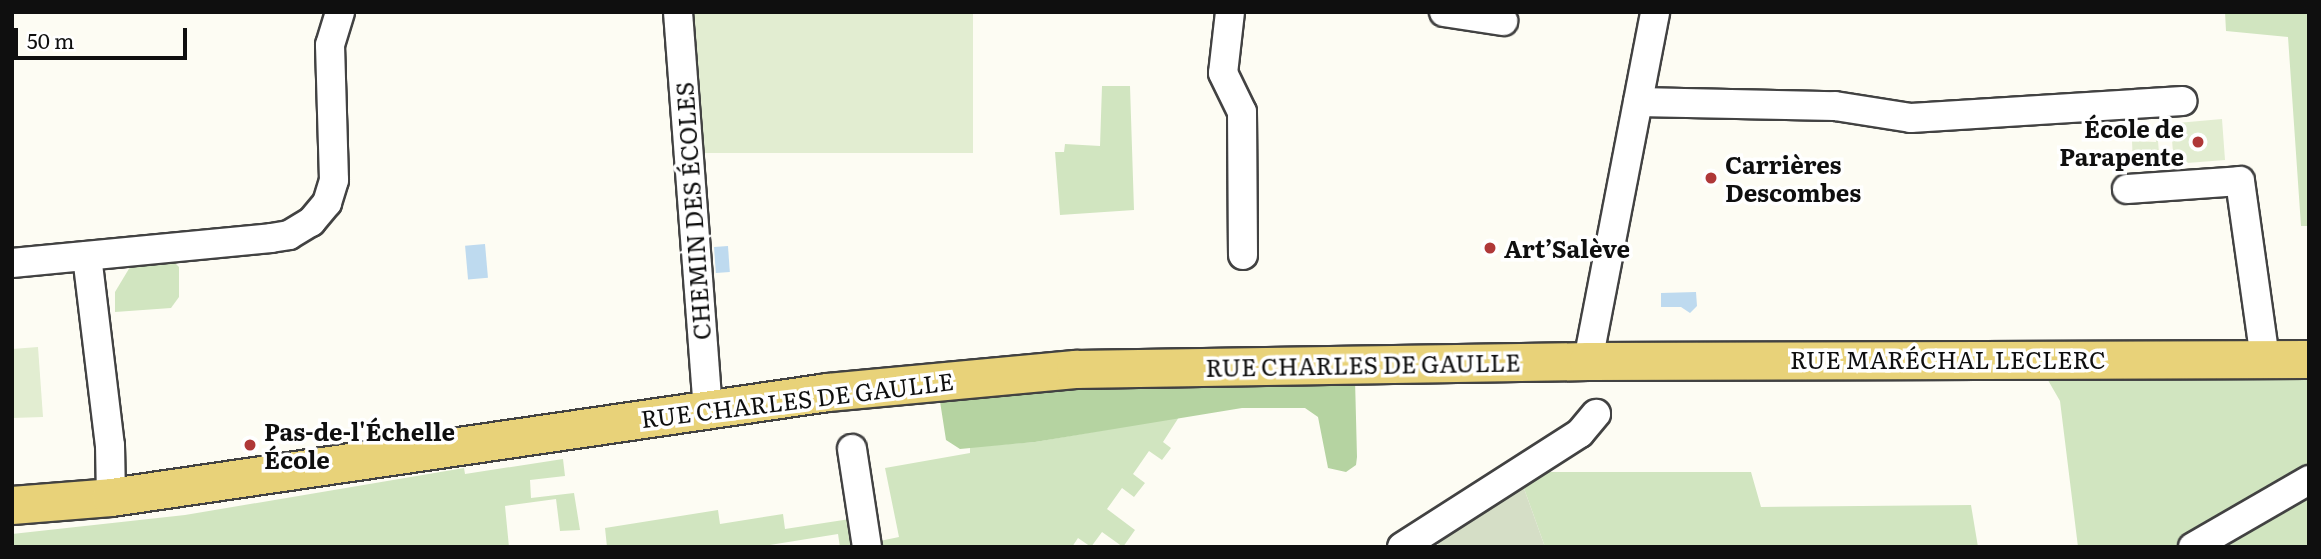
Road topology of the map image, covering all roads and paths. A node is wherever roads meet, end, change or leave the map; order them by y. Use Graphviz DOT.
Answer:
graph roads {
  1 [pos="678,12"];
  2 [pos="1230,12"];
  3 [pos="1444,12"];
  4 [pos="1655,12"];
  5 [pos="331,16"];
  6 [pos="1503,21"];
  7 [pos="2182,101"];
  8 [pos="1637,102"];
  9 [pos="2127,189"];
  10 [pos="87,256"];
  11 [pos="1243,256"];
  12 [pos="12,263"];
  13 [pos="2265,359"];
  14 [pos="2309,359"];
  15 [pos="1588,361"];
  16 [pos="708,410"];
  17 [pos="1597,414"];
  18 [pos="852,449"];
  19 [pos="2309,480"];
  20 [pos="111,497"];
  21 [pos="12,505"];
  22 [pos="867,547"];
  23 [pos="1402,547"];
  24 [pos="2193,547"];
  1 -- 16 [label="street, CHEMIN DES ÉCOLES"];
  2 -- 11 [label="street"];
  3 -- 6 [label="street"];
  4 -- 8 [label="street"];
  5 -- 10 [label="street"];
  7 -- 8 [label="street"];
  8 -- 15 [label="street"];
  9 -- 13 [label="street"];
  10 -- 12 [label="street"];
  10 -- 20 [label="street"];
  13 -- 14 [label="main road, RUE MARÉCHAL LECLERC"];
  13 -- 15 [label="main road, RUE MARÉCHAL LECLERC"];
  15 -- 16 [label="main road, RUE CHARLES DE GAULLE"];
  16 -- 20 [label="main road, RUE CHARLES DE GAULLE"];
  17 -- 23 [label="street"];
  18 -- 22 [label="street"];
  19 -- 24 [label="street"];
  20 -- 21 [label="main road, RUE CHARLES DE GAULLE"];
}
